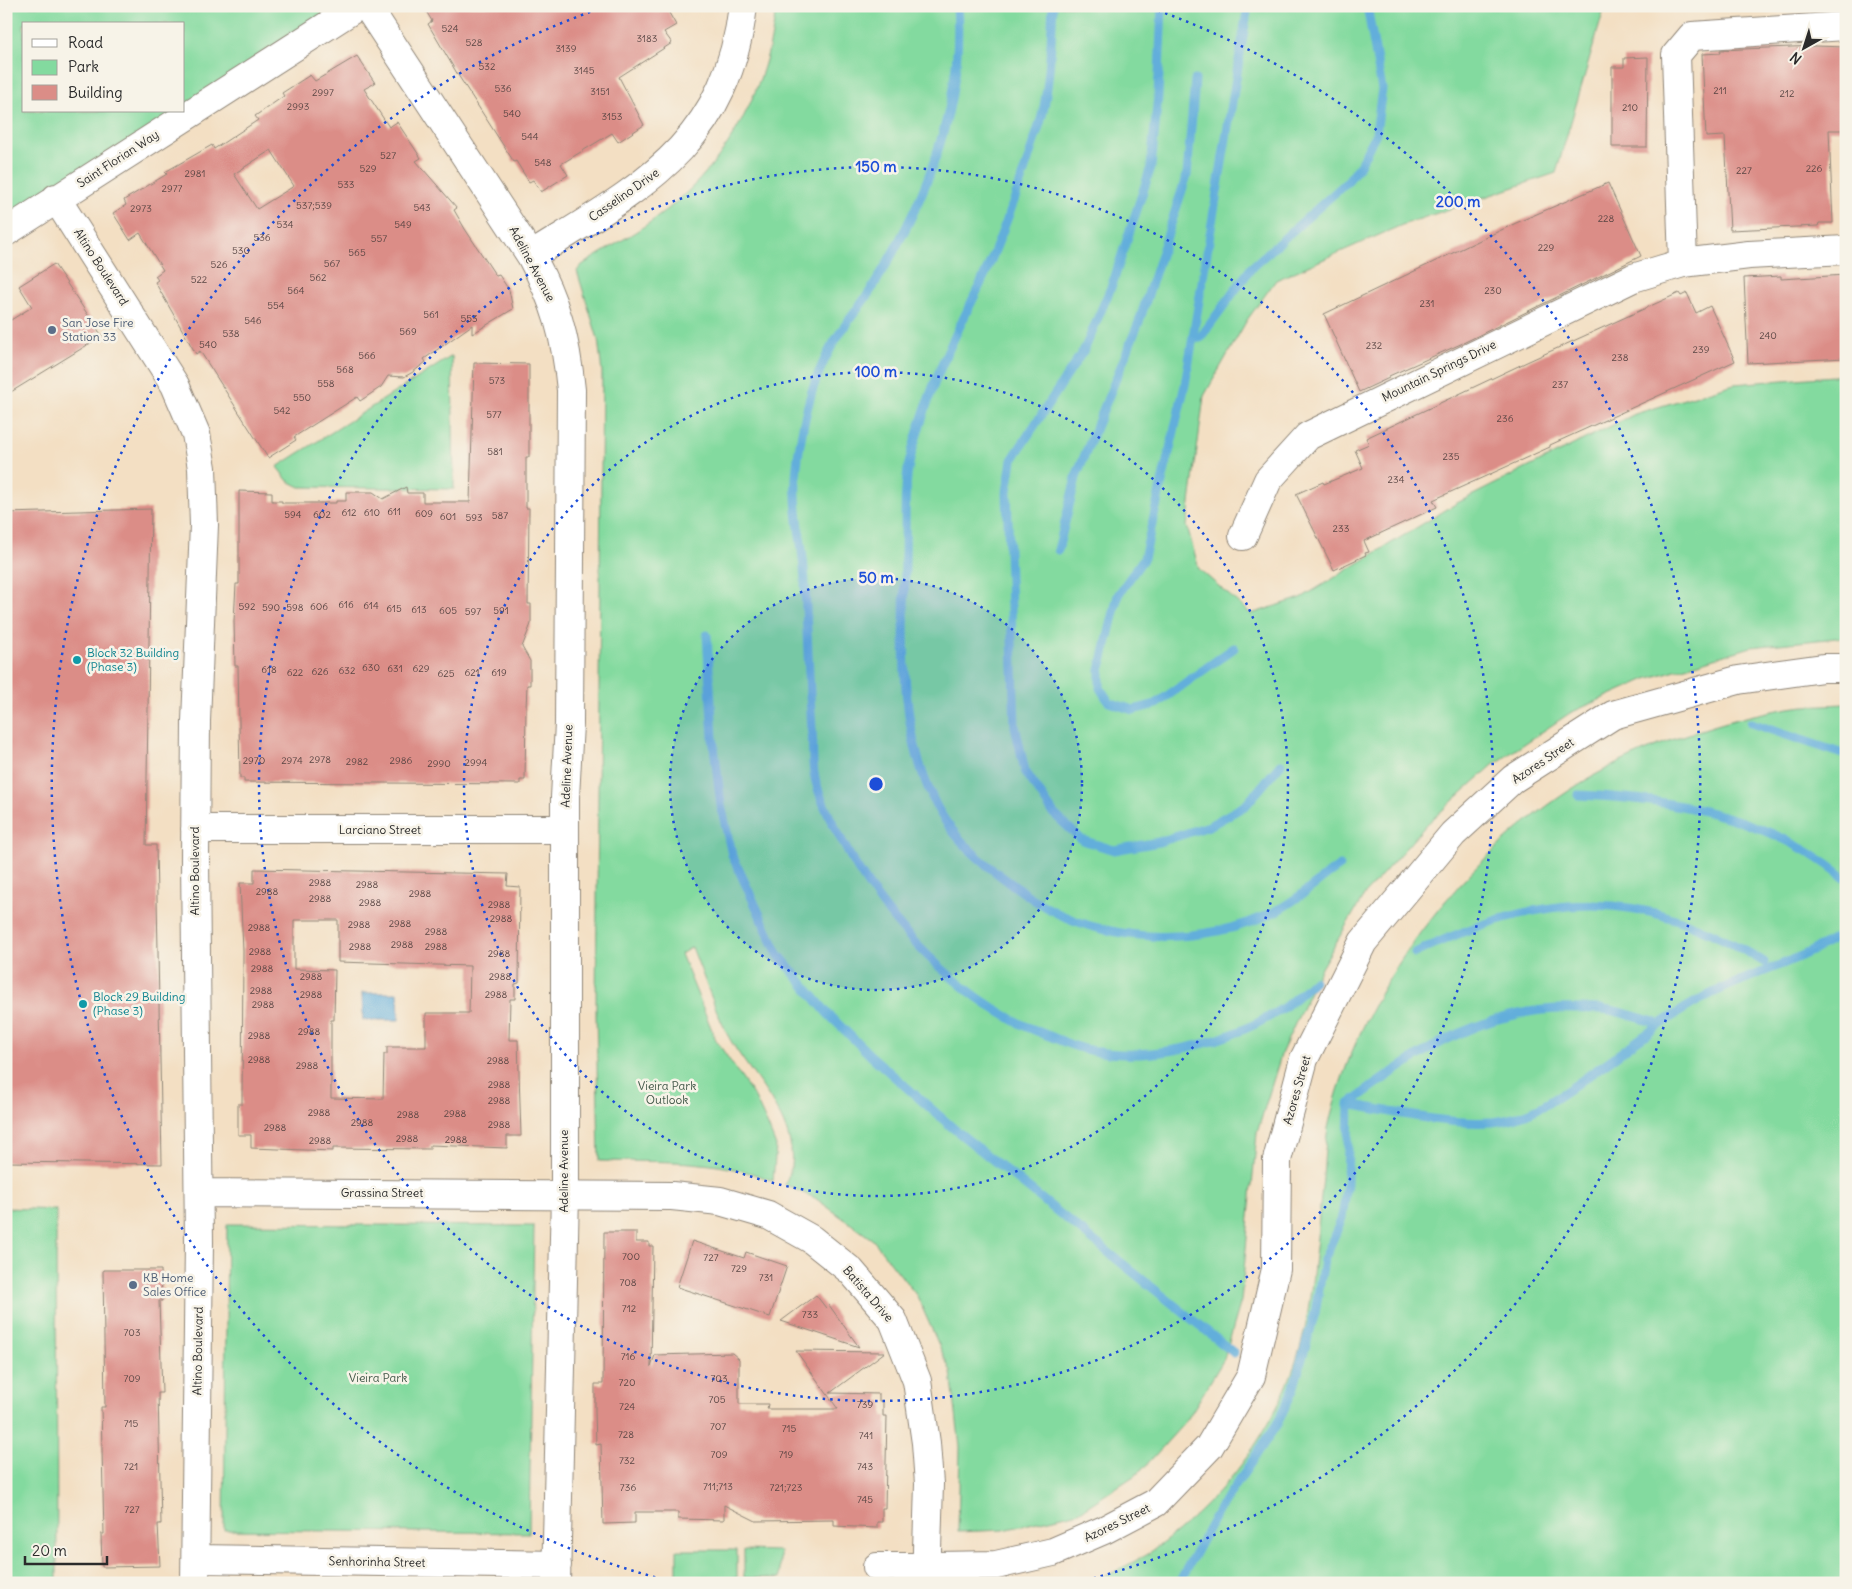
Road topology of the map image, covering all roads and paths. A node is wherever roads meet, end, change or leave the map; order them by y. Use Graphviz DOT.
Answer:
graph roads {
  1 [pos="358,6"];
  2 [pos="367,6"];
  3 [pos="743,6"];
  4 [pos="1846,26"];
  5 [pos="56,198"];
  6 [pos="6,232"];
  7 [pos="1846,250"];
  8 [pos="531,256"];
  9 [pos="1683,263"];
  10 [pos="1243,536"];
  11 [pos="1846,668"];
  12 [pos="195,829"];
  13 [pos="566,829"];
  14 [pos="199,1193"];
  15 [pos="565,1194"];
  16 [pos="878,1567"];
  17 [pos="196,1571"];
  18 [pos="556,1574"];
  19 [pos="926,1575"];
  1 -- 5 [label="street, Saint Florian Way"];
  2 -- 8 [label="street, Adeline Avenue"];
  3 -- 8 [label="street, Casselino Drive"];
  4 -- 9 [label="street"];
  5 -- 6 [label="street, Saint Florian Way"];
  5 -- 12 [label="street, Altino Boulevard"];
  7 -- 9 [label="street, Mountain Springs Drive"];
  8 -- 13 [label="street, Adeline Avenue"];
  9 -- 10 [label="street, Mountain Springs Drive"];
  11 -- 19 [label="street, Azores Street"];
  12 -- 13 [label="street, Larciano Street"];
  12 -- 14 [label="street, Altino Boulevard"];
  13 -- 15 [label="street, Adeline Avenue"];
  14 -- 15 [label="street, Grassina Street"];
  14 -- 17 [label="street, Altino Boulevard"];
  15 -- 18 [label="street, Adeline Avenue"];
  15 -- 19 [label="street, Batista Drive"];
  16 -- 19 [label="street, Azores Street"];
  17 -- 18 [label="street, Senhorinha Street"];
}
